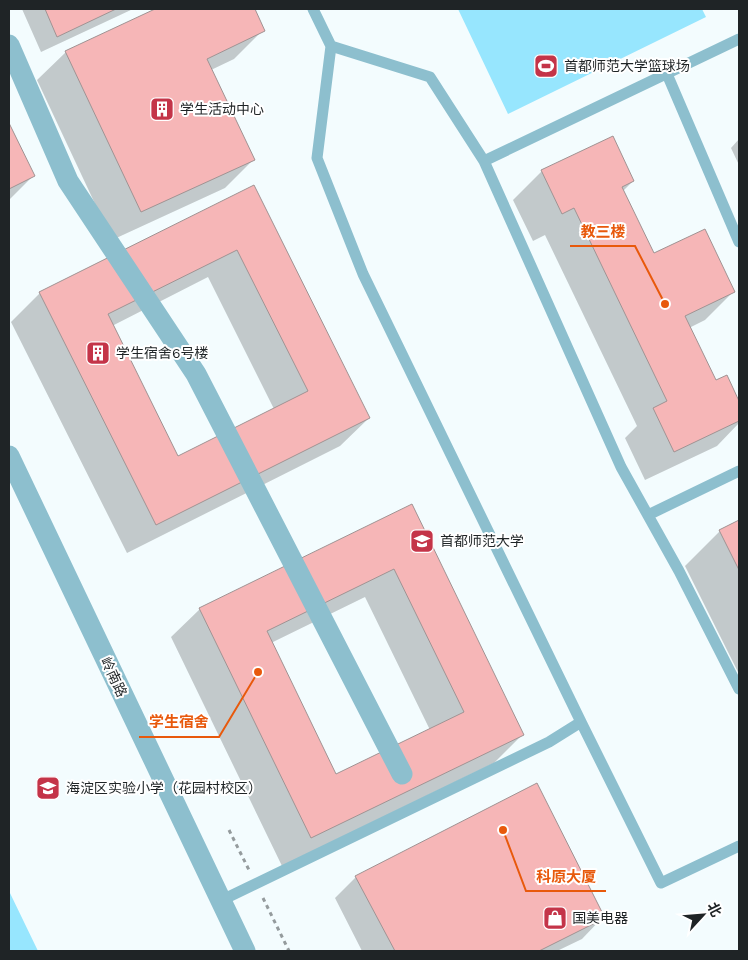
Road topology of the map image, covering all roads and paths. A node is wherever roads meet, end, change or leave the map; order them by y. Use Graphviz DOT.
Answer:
graph roads {
  1 [pos="313,9"];
  2 [pos="739,39"];
  3 [pos="9,45"];
  4 [pos="331,46"];
  5 [pos="667,74"];
  6 [pos="484,161"];
  7 [pos="739,242"];
  8 [pos="9,456"];
  9 [pos="739,471"];
  10 [pos="648,514"];
  11 [pos="739,689"];
  12 [pos="580,722"];
  13 [pos="402,774"];
  14 [pos="739,846"];
  15 [pos="220,901"];
  16 [pos="245,951"];
  1 -- 4 [label="lane"];
  2 -- 5 [label="lane"];
  3 -- 13 [label="street"];
  4 -- 6 [label="lane"];
  4 -- 12 [label="lane"];
  5 -- 6 [label="lane"];
  5 -- 7 [label="lane"];
  6 -- 10 [label="lane"];
  8 -- 15 [label="street, 岭南路"];
  9 -- 10 [label="lane"];
  10 -- 11 [label="lane"];
  12 -- 14 [label="lane"];
  12 -- 15 [label="lane"];
  15 -- 16 [label="street, 岭南路"];
}
